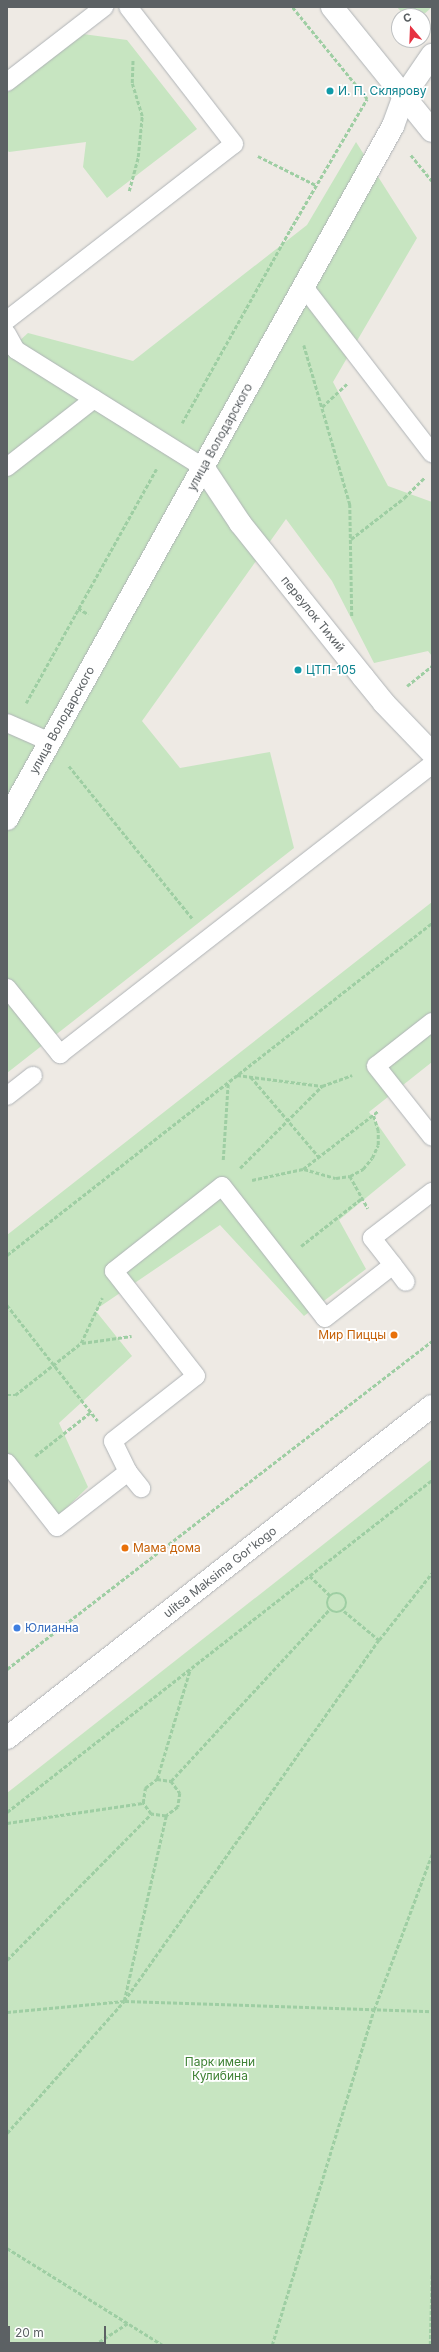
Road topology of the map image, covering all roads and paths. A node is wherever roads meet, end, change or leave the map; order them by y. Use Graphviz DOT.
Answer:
graph roads {
  1 [pos="104,7"];
  2 [pos="128,7"];
  3 [pos="292,7"];
  4 [pos="332,7"];
  5 [pos="133,55"];
  6 [pos="432,55"];
  7 [pos="7,82"];
  8 [pos="404,96"];
  9 [pos="432,131"];
  10 [pos="234,144"];
  11 [pos="411,155"];
  12 [pos="432,181"];
  13 [pos="316,185"];
  14 [pos="128,193"];
  15 [pos="304,288"];
  16 [pos="293,306"];
  17 [pos="7,320"];
  18 [pos="7,334"];
  19 [pos="366,367"];
  20 [pos="94,399"];
  21 [pos="322,407"];
  22 [pos="169,446"];
  23 [pos="432,453"];
  24 [pos="7,467"];
  25 [pos="203,467"];
  26 [pos="426,476"];
  27 [pos="351,539"];
  28 [pos="353,624"];
  29 [pos="10,724"];
  30 [pos="50,742"];
  31 [pos="432,753"];
  32 [pos="432,764"];
  33 [pos="7,819"];
  34 [pos="432,923"];
  35 [pos="208,939"];
  36 [pos="7,988"];
  37 [pos="432,1022"];
  38 [pos="376,1066"];
  39 [pos="237,1075"];
  40 [pos="33,1076"];
  41 [pos="251,1077"];
  42 [pos="228,1082"];
  43 [pos="322,1086"];
  44 [pos="399,1095"];
  45 [pos="7,1096"];
  46 [pos="373,1115"];
  47 [pos="288,1120"];
  48 [pos="432,1137"];
  49 [pos="319,1157"];
  50 [pos="304,1169"];
  51 [pos="350,1176"];
  52 [pos="222,1186"];
  53 [pos="432,1192"];
  54 [pos="362,1198"];
  55 [pos="381,1232"];
  56 [pos="7,1255"];
  57 [pos="281,1262"];
  58 [pos="393,1265"];
  59 [pos="114,1271"];
  60 [pos="406,1282"];
  61 [pos="7,1305"];
  62 [pos="161,1332"];
  63 [pos="432,1341"];
  64 [pos="81,1343"];
  65 [pos="54,1364"];
  66 [pos="7,1395"];
  67 [pos="432,1406"];
  68 [pos="91,1412"];
  69 [pos="113,1441"];
  70 [pos="11,1468"];
  71 [pos="128,1472"];
  72 [pos="432,1480"];
  73 [pos="141,1488"];
  74 [pos="432,1573"];
  75 [pos="310,1576"];
  76 [pos="330,1595"];
  77 [pos="329,1610"];
  78 [pos="344,1611"];
  79 [pos="380,1640"];
  80 [pos="7,1669"];
  81 [pos="191,1669"];
  82 [pos="7,1738"];
  83 [pos="157,1779"];
  84 [pos="171,1781"];
  85 [pos="143,1803"];
  86 [pos="7,1812"];
  87 [pos="151,1814"];
  88 [pos="166,1816"];
  89 [pos="7,1823"];
  90 [pos="432,1854"];
  91 [pos="7,1960"];
  92 [pos="124,2001"];
  93 [pos="374,2010"];
  94 [pos="432,2011"];
  95 [pos="7,2012"];
  96 [pos="7,2133"];
  97 [pos="7,2248"];
  98 [pos="432,2275"];
  99 [pos="128,2323"];
  100 [pos="94,2345"];
  101 [pos="163,2345"];
  102 [pos="272,2345"];
  103 [pos="430,2345"];
  1 -- 7 [label="lane"];
  2 -- 10 [label="lane"];
  3 -- 13 [label="path"];
  4 -- 8 [label="street"];
  5 -- 14 [label="path"];
  6 -- 8 [label="street, улица Володарского"];
  8 -- 9 [label="street"];
  8 -- 15 [label="street, улица Володарского"];
  10 -- 13 [label="path"];
  10 -- 17 [label="lane"];
  11 -- 12 [label="path"];
  13 -- 22 [label="path"];
  15 -- 16 [label="street, улица Володарского"];
  15 -- 19 [label="lane"];
  16 -- 21 [label="path"];
  16 -- 25 [label="street, улица Володарского"];
  18 -- 20 [label="lane"];
  19 -- 21 [label="path"];
  19 -- 23 [label="lane"];
  20 -- 22 [label="lane"];
  20 -- 24 [label="lane"];
  21 -- 27 [label="path"];
  22 -- 25 [label="lane"];
  22 -- 29 [label="path"];
  25 -- 30 [label="street, улица Володарского"];
  25 -- 31 [label="street, переулок Тихий"];
  26 -- 27 [label="path"];
  27 -- 28 [label="path"];
  29 -- 30 [label="lane"];
  30 -- 33 [label="street, улица Володарского"];
  30 -- 35 [label="path"];
  32 -- 35 [label="lane"];
  34 -- 39 [label="path"];
  35 -- 36 [label="lane"];
  37 -- 38 [label="lane"];
  38 -- 43 [label="path"];
  38 -- 44 [label="lane"];
  39 -- 41 [label="path"];
  39 -- 42 [label="path"];
  40 -- 45 [label="lane"];
  41 -- 43 [label="path"];
  41 -- 47 [label="path"];
  42 -- 52 [label="path"];
  42 -- 56 [label="path"];
  43 -- 47 [label="path"];
  44 -- 46 [label="path"];
  44 -- 48 [label="lane"];
  46 -- 49 [label="path"];
  46 -- 51 [label="path"];
  47 -- 49 [label="path"];
  47 -- 52 [label="path"];
  49 -- 50 [label="path"];
  50 -- 51 [label="path"];
  50 -- 52 [label="path"];
  51 -- 54 [label="path"];
  52 -- 57 [label="lane"];
  52 -- 59 [label="lane"];
  53 -- 55 [label="lane"];
  54 -- 55 [label="path"];
  54 -- 57 [label="path"];
  55 -- 58 [label="lane"];
  57 -- 58 [label="lane"];
  58 -- 60 [label="lane"];
  59 -- 62 [label="lane"];
  59 -- 64 [label="path"];
  61 -- 65 [label="path"];
  62 -- 64 [label="path"];
  62 -- 69 [label="lane"];
  63 -- 80 [label="path"];
  64 -- 65 [label="path"];
  65 -- 66 [label="path"];
  65 -- 68 [label="path"];
  67 -- 82 [label="street, ulitsa Maksima Gor'kogo"];
  68 -- 69 [label="path"];
  68 -- 70 [label="path"];
  69 -- 71 [label="lane"];
  70 -- 71 [label="lane"];
  71 -- 73 [label="lane"];
  72 -- 75 [label="path"];
  74 -- 79 [label="path"];
  75 -- 76 [label="path"];
  75 -- 81 [label="path"];
  76 -- 77 [label="path"];
  76 -- 78 [label="path"];
  77 -- 78 [label="path"];
  77 -- 84 [label="path"];
  78 -- 79 [label="path"];
  79 -- 92 [label="path"];
  81 -- 83 [label="path"];
  81 -- 86 [label="path"];
  83 -- 84 [label="path"];
  83 -- 85 [label="path"];
  84 -- 88 [label="path"];
  85 -- 87 [label="path"];
  85 -- 89 [label="path"];
  87 -- 88 [label="path"];
  87 -- 91 [label="path"];
  88 -- 92 [label="path"];
  90 -- 93 [label="path"];
  92 -- 93 [label="path"];
  92 -- 95 [label="path"];
  92 -- 96 [label="path"];
  93 -- 94 [label="path"];
  93 -- 102 [label="path"];
  97 -- 99 [label="path"];
  98 -- 103 [label="path"];
  99 -- 100 [label="path"];
  99 -- 101 [label="path"];
}
